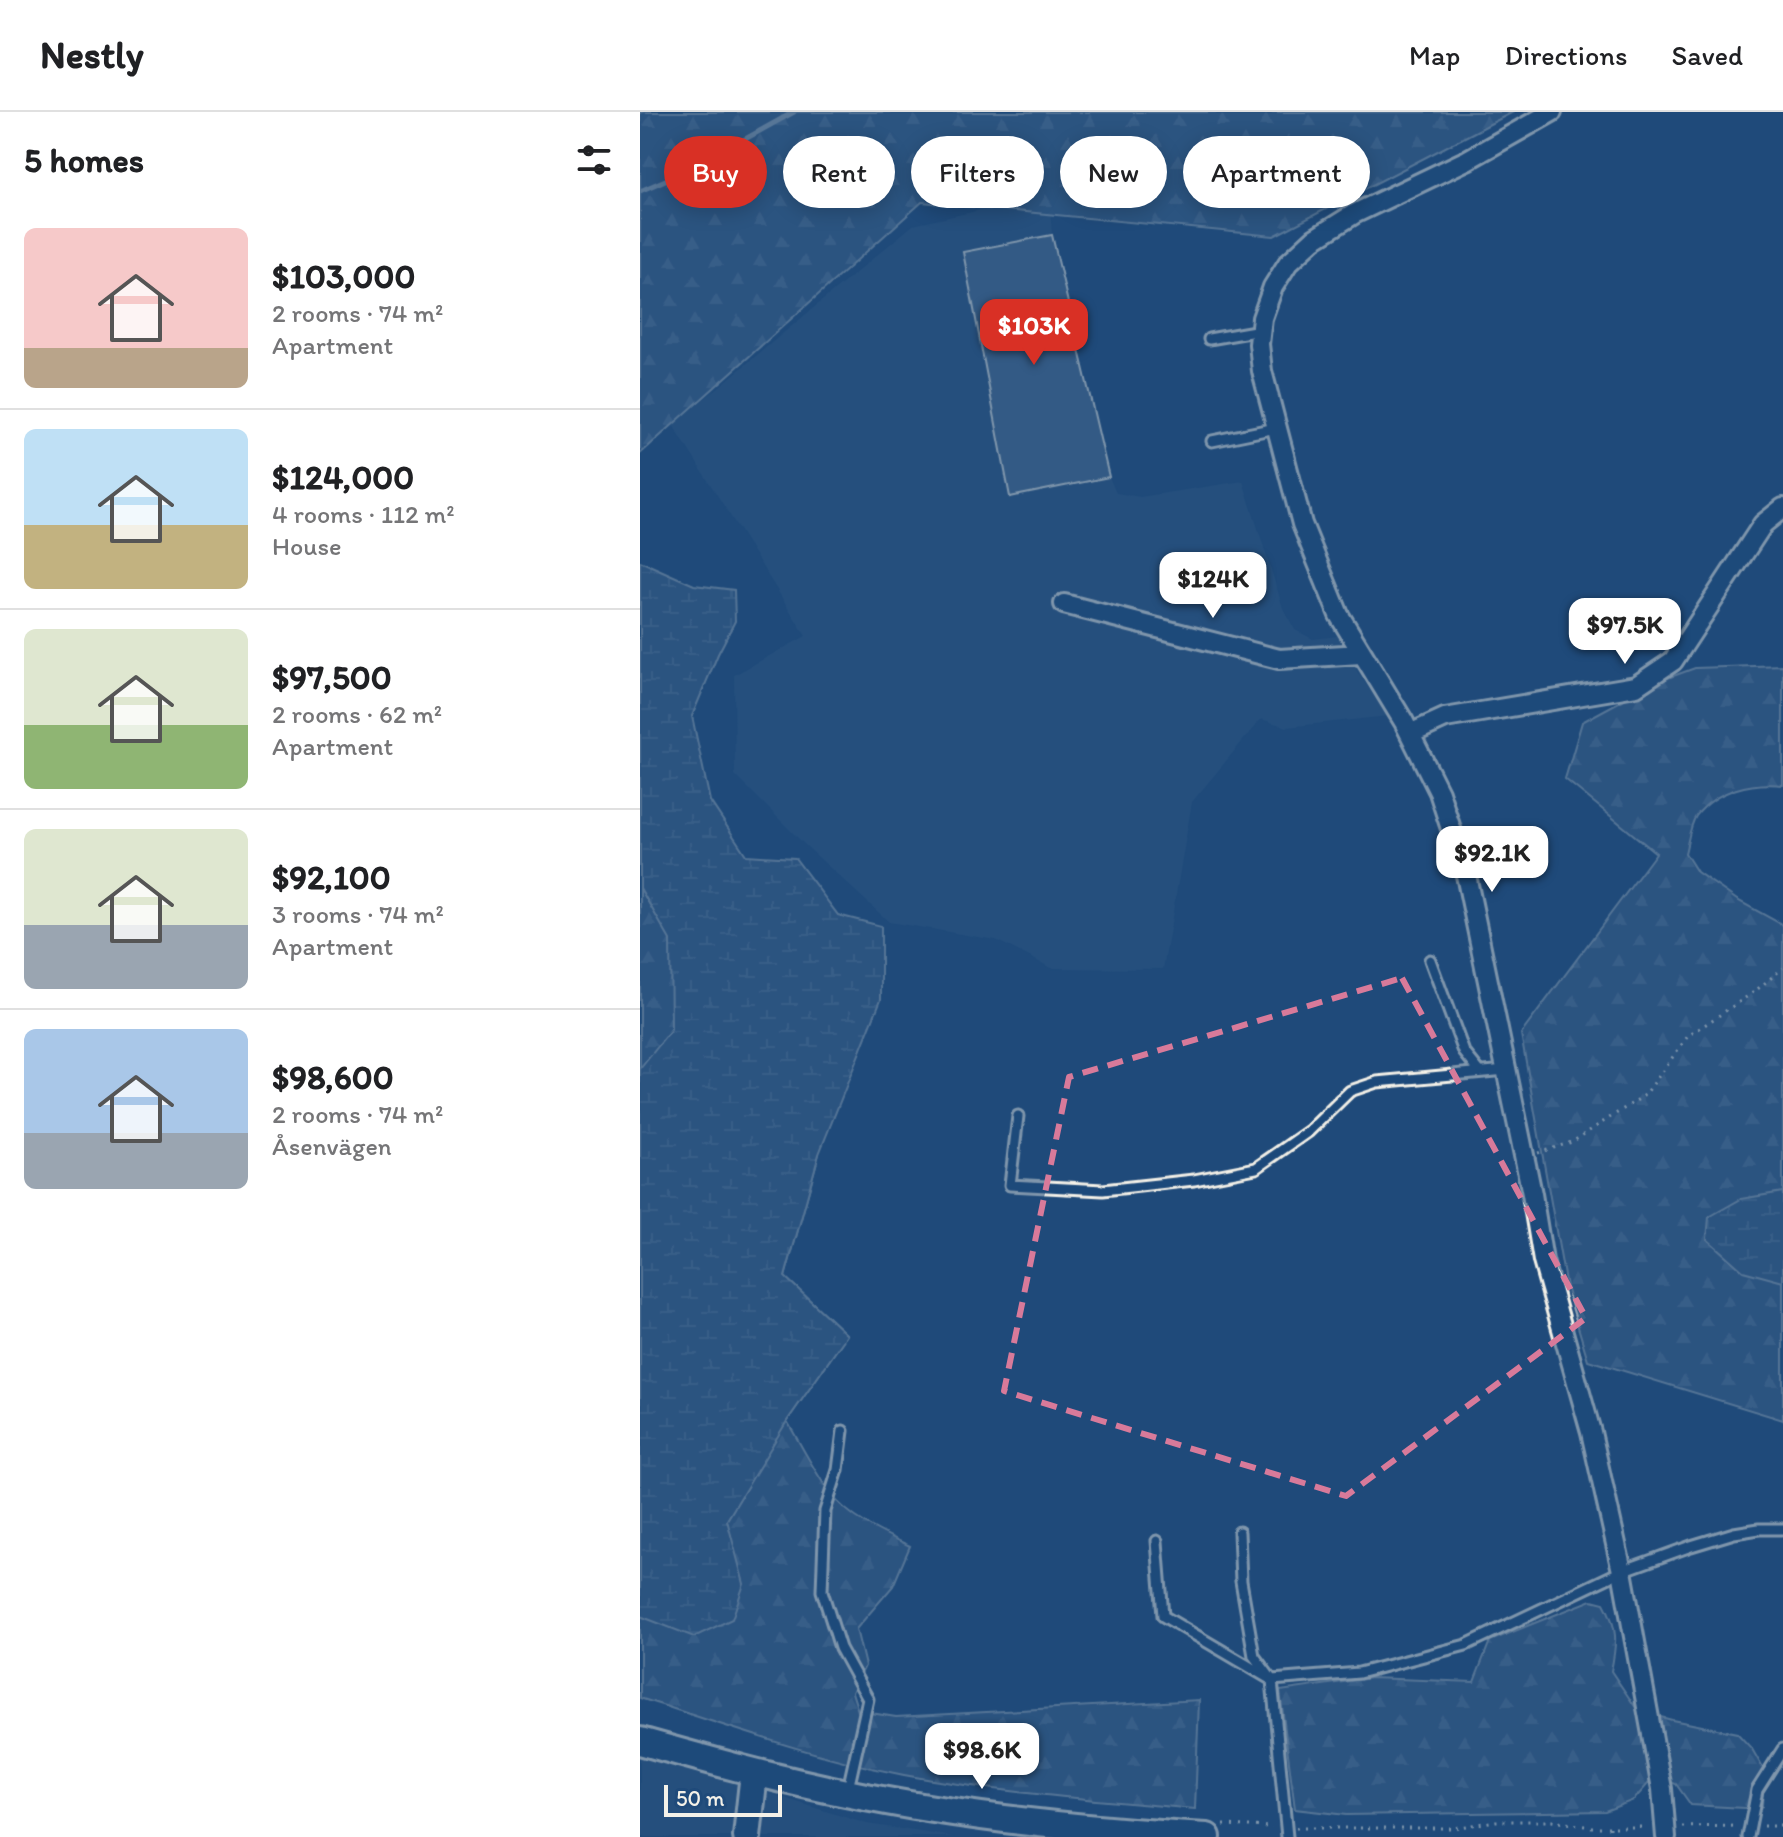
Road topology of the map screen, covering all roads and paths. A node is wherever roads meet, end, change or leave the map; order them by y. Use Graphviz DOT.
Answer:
graph roads {
  1 [pos="1552,112"];
  2 [pos="1261,330"];
  3 [pos="1209,339"];
  4 [pos="1276,428"];
  5 [pos="1212,441"];
  6 [pos="1783,508"];
  7 [pos="1064,604"];
  8 [pos="1361,654"];
  9 [pos="1410,734"];
  10 [pos="1430,960"];
  11 [pos="1783,968"];
  12 [pos="1506,1070"];
  13 [pos="1480,1072"];
  14 [pos="1018,1116"];
  15 [pos="1523,1158"];
  16 [pos="843,1431"];
  17 [pos="1783,1529"];
  18 [pos="1239,1532"];
  19 [pos="1157,1541"];
  20 [pos="1622,1571"];
  21 [pos="1272,1680"];
  22 [pos="640,1741"];
  23 [pos="1783,1749"];
  24 [pos="754,1773"];
  25 [pos="847,1794"];
  26 [pos="1783,1826"];
  27 [pos="1610,1827"];
  28 [pos="1212,1831"];
  29 [pos="1287,1832"];
  30 [pos="1666,1832"];
  31 [pos="1749,1832"];
  32 [pos="747,1837"];
  33 [pos="1610,1837"];
  1 -- 2 [label="street"];
  2 -- 3 [label="lane"];
  2 -- 4 [label="street"];
  4 -- 5 [label="lane"];
  4 -- 8 [label="street"];
  6 -- 9 [label="street"];
  7 -- 8 [label="street"];
  8 -- 9 [label="street"];
  9 -- 12 [label="street"];
  10 -- 13 [label="lane"];
  11 -- 15 [label="path"];
  12 -- 13 [label="lane"];
  12 -- 15 [label="street"];
  13 -- 14 [label="lane"];
  15 -- 20 [label="street"];
  16 -- 25 [label="lane"];
  17 -- 20 [label="lane"];
  18 -- 21 [label="lane"];
  19 -- 21 [label="lane"];
  20 -- 21 [label="lane"];
  20 -- 30 [label="street"];
  21 -- 29 [label="lane"];
  22 -- 24 [label="street"];
  23 -- 31 [label="lane"];
  24 -- 25 [label="street"];
  24 -- 32 [label="street"];
  25 -- 28 [label="street"];
  26 -- 31 [label="path"];
  27 -- 29 [label="path"];
  27 -- 30 [label="path"];
  27 -- 33 [label="path"];
  28 -- 29 [label="path"];
  30 -- 31 [label="path"];
}
